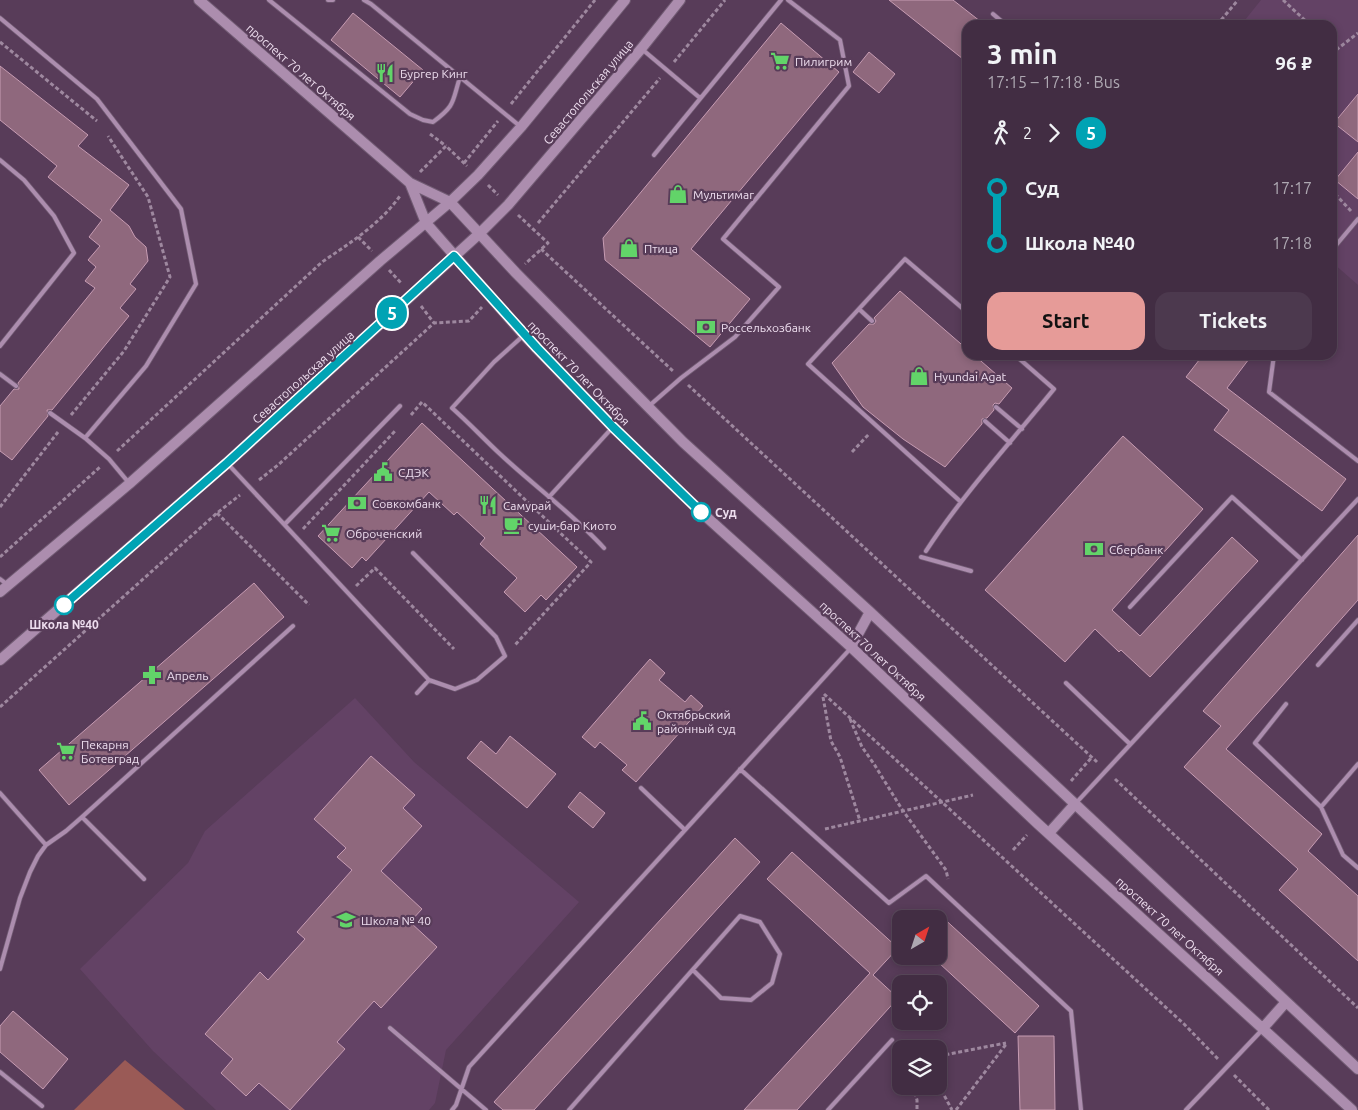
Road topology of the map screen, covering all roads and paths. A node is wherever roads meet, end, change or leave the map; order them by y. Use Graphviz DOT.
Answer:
graph roads {
  1 [pos="269,0"];
  2 [pos="328,0"];
  3 [pos="333,0"];
  4 [pos="364,0"];
  5 [pos="595,0"];
  6 [pos="625,0"];
  7 [pos="680,0"];
  8 [pos="725,0"];
  9 [pos="781,0"];
  10 [pos="788,0"];
  11 [pos="1238,0"];
  12 [pos="1284,0"];
  13 [pos="201,1"];
  14 [pos="993,14"];
  15 [pos="0,18"];
  16 [pos="1000,20"];
  17 [pos="1221,20"];
  18 [pos="1305,20"];
  19 [pos="1358,33"];
  20 [pos="0,42"];
  21 [pos="642,49"];
  22 [pos="1337,49"];
  23 [pos="667,70"];
  24 [pos="460,77"];
  25 [pos="700,98"];
  26 [pos="504,113"];
  27 [pos="99,123"];
  28 [pos="521,127"];
  29 [pos="105,131"];
  30 [pos="654,155"];
  31 [pos="0,160"];
  32 [pos="464,163"];
  33 [pos="478,175"];
  34 [pos="410,183"];
  35 [pos="1337,196"];
  36 [pos="450,202"];
  37 [pos="508,205"];
  38 [pos="1353,212"];
  39 [pos="1358,219"];
  40 [pos="426,223"];
  41 [pos="538,223"];
  42 [pos="480,233"];
  43 [pos="358,237"];
  44 [pos="1337,244"];
  45 [pos="541,249"];
  46 [pos="454,256"];
  47 [pos="380,261"];
  48 [pos="516,273"];
  49 [pos="412,295"];
  50 [pos="859,309"];
  51 [pos="962,309"];
  52 [pos="872,320"];
  53 [pos="434,323"];
  54 [pos="524,335"];
  55 [pos="0,346"];
  56 [pos="1021,360"];
  57 [pos="1273,360"];
  58 [pos="0,374"];
  59 [pos="681,378"];
  60 [pos="16,386"];
  61 [pos="400,406"];
  62 [pos="996,407"];
  63 [pos="648,408"];
  64 [pos="50,413"];
  65 [pos="409,417"];
  66 [pos="985,421"];
  67 [pos="64,424"];
  68 [pos="402,424"];
  69 [pos="877,426"];
  70 [pos="613,427"];
  71 [pos="1022,428"];
  72 [pos="85,438"];
  73 [pos="1010,443"];
  74 [pos="852,452"];
  75 [pos="109,459"];
  76 [pos="1358,461"];
  77 [pos="227,463"];
  78 [pos="129,484"];
  79 [pos="549,497"];
  80 [pos="1358,499"];
  81 [pos="961,502"];
  82 [pos="1353,504"];
  83 [pos="0,506"];
  84 [pos="1358,509"];
  85 [pos="217,513"];
  86 [pos="285,524"];
  87 [pos="302,531"];
  88 [pos="604,548"];
  89 [pos="926,551"];
  90 [pos="413,553"];
  91 [pos="0,557"];
  92 [pos="921,557"];
  93 [pos="1302,560"];
  94 [pos="971,571"];
  95 [pos="3,585"];
  96 [pos="355,587"];
  97 [pos="309,605"];
  98 [pos="1130,607"];
  99 [pos="870,612"];
  100 [pos="1358,620"];
  101 [pos="293,626"];
  102 [pos="851,647"];
  103 [pos="454,649"];
  104 [pos="505,656"];
  105 [pos="0,660"];
  106 [pos="1318,665"];
  107 [pos="429,680"];
  108 [pos="1066,683"];
  109 [pos="417,693"];
  110 [pos="1286,704"];
  111 [pos="849,716"];
  112 [pos="1130,744"];
  113 [pos="1358,764"];
  114 [pos="740,769"];
  115 [pos="1106,770"];
  116 [pos="641,788"];
  117 [pos="0,793"];
  118 [pos="973,795"];
  119 [pos="944,802"];
  120 [pos="1075,804"];
  121 [pos="1321,807"];
  122 [pos="903,811"];
  123 [pos="82,818"];
  124 [pos="860,821"];
  125 [pos="685,830"];
  126 [pos="809,832"];
  127 [pos="1049,833"];
  128 [pos="46,845"];
  129 [pos="1358,868"];
  130 [pos="144,879"];
  131 [pos="955,904"];
  132 [pos="0,968"];
  133 [pos="693,970"];
  134 [pos="1286,1002"];
  135 [pos="1358,1008"];
  136 [pos="390,1028"];
  137 [pos="1263,1028"];
  138 [pos="892,1040"];
  139 [pos="947,1054"];
  140 [pos="1226,1067"];
  141 [pos="1358,1069"];
  142 [pos="0,1072"];
  143 [pos="461,1088"];
  144 [pos="916,1095"];
  145 [pos="944,1095"];
  146 [pos="42,1106"];
  147 [pos="1190,1106"];
  148 [pos="452,1110"];
  149 [pos="486,1110"];
  150 [pos="569,1110"];
  151 [pos="828,1110"];
  152 [pos="918,1110"];
  153 [pos="954,1110"];
  154 [pos="1081,1110"];
  155 [pos="1186,1110"];
  156 [pos="1194,1110"];
  157 [pos="1269,1110"];
  158 [pos="1352,1110"];
  1 -- 24 [label="lane"];
  2 -- 3 [label="lane"];
  4 -- 24 [label="lane"];
  5 -- 26 [label="path"];
  6 -- 28 [label="main road"];
  7 -- 21 [label="main road, Севастопольская улица"];
  8 -- 23 [label="path"];
  9 -- 25 [label="lane"];
  10 -- 59 [label="lane"];
  11 -- 17 [label="path"];
  12 -- 18 [label="path"];
  13 -- 34 [label="main road, проспект 70 лет Октября"];
  14 -- 16 [label="lane"];
  15 -- 72 [label="lane"];
  19 -- 22 [label="path"];
  20 -- 27 [label="path"];
  21 -- 23 [label="lane"];
  21 -- 37 [label="main road, Севастопольская улица"];
  23 -- 25 [label="lane"];
  23 -- 41 [label="path"];
  24 -- 26 [label="lane"];
  25 -- 30 [label="lane"];
  26 -- 28 [label="lane"];
  26 -- 32 [label="path"];
  28 -- 33 [label="main road"];
  29 -- 67 [label="path"];
  31 -- 55 [label="lane"];
  32 -- 33 [label="path"];
  32 -- 34 [label="path"];
  33 -- 36 [label="main road"];
  33 -- 37 [label="path"];
  34 -- 36 [label="main road, проспект 70 лет Октября"];
  34 -- 40 [label="main road, проспект 70 лет Октября"];
  34 -- 43 [label="path"];
  35 -- 38 [label="path"];
  36 -- 40 [label="main road"];
  36 -- 42 [label="main road, проспект 70 лет Октября"];
  37 -- 42 [label="main road, Севастопольская улица"];
  37 -- 45 [label="path"];
  39 -- 44 [label="lane"];
  40 -- 46 [label="main road, проспект 70 лет Октября"];
  40 -- 47 [label="main road"];
  42 -- 46 [label="main road, Севастопольская улица"];
  42 -- 48 [label="main road, проспект 70 лет Октября"];
  43 -- 47 [label="path"];
  43 -- 75 [label="path"];
  45 -- 48 [label="path"];
  45 -- 59 [label="path"];
  46 -- 49 [label="main road, Севастопольская улица"];
  46 -- 54 [label="main road, проспект 70 лет Октября"];
  47 -- 49 [label="path"];
  47 -- 78 [label="main road"];
  48 -- 63 [label="main road, проспект 70 лет Октября"];
  49 -- 53 [label="path"];
  49 -- 77 [label="main road, Севастопольская улица"];
  50 -- 51 [label="lane"];
  50 -- 52 [label="lane"];
  50 -- 69 [label="lane"];
  54 -- 70 [label="main road, проспект 70 лет Октября"];
  54 -- 79 [label="lane"];
  56 -- 71 [label="lane"];
  57 -- 76 [label="lane"];
  58 -- 60 [label="lane"];
  59 -- 63 [label="lane"];
  59 -- 115 [label="path"];
  61 -- 86 [label="lane"];
  62 -- 71 [label="lane"];
  63 -- 99 [label="main road, проспект 70 лет Октября"];
  64 -- 67 [label="lane"];
  65 -- 104 [label="path"];
  66 -- 73 [label="lane"];
  67 -- 72 [label="lane"];
  67 -- 83 [label="path"];
  68 -- 87 [label="path"];
  69 -- 74 [label="path"];
  69 -- 81 [label="lane"];
  70 -- 79 [label="lane"];
  70 -- 102 [label="main road, проспект 70 лет Октября"];
  71 -- 73 [label="lane"];
  72 -- 75 [label="lane"];
  73 -- 81 [label="lane"];
  75 -- 78 [label="lane"];
  75 -- 91 [label="path"];
  77 -- 86 [label="lane"];
  77 -- 105 [label="main road, Севастопольская улица"];
  78 -- 95 [label="main road"];
  79 -- 88 [label="lane"];
  80 -- 82 [label="lane"];
  81 -- 89 [label="lane"];
  82 -- 84 [label="lane"];
  82 -- 93 [label="lane"];
  85 -- 97 [label="path"];
  86 -- 107 [label="lane"];
  90 -- 104 [label="lane"];
  92 -- 94 [label="lane"];
  93 -- 98 [label="lane"];
  93 -- 112 [label="lane"];
  96 -- 103 [label="path"];
  99 -- 102 [label="main road"];
  99 -- 120 [label="main road, проспект 70 лет Октября"];
  100 -- 106 [label="lane"];
  101 -- 123 [label="lane"];
  102 -- 114 [label="lane"];
  102 -- 127 [label="main road, проспект 70 лет Октября"];
  104 -- 107 [label="lane"];
  107 -- 109 [label="lane"];
  108 -- 112 [label="lane"];
  110 -- 121 [label="lane"];
  111 -- 119 [label="path"];
  111 -- 122 [label="path"];
  111 -- 124 [label="path"];
  112 -- 115 [label="lane"];
  113 -- 121 [label="lane"];
  114 -- 125 [label="lane"];
  114 -- 126 [label="lane"];
  115 -- 120 [label="lane"];
  115 -- 135 [label="path"];
  116 -- 125 [label="lane"];
  117 -- 128 [label="lane"];
  118 -- 119 [label="path"];
  119 -- 122 [label="path"];
  119 -- 140 [label="path"];
  120 -- 127 [label="main road"];
  120 -- 134 [label="main road, проспект 70 лет Октября"];
  121 -- 129 [label="lane"];
  122 -- 124 [label="path"];
  122 -- 131 [label="path"];
  123 -- 128 [label="lane"];
  123 -- 130 [label="lane"];
  124 -- 126 [label="path"];
  125 -- 143 [label="lane"];
  126 -- 131 [label="lane"];
  127 -- 137 [label="main road, проспект 70 лет Октября"];
  128 -- 132 [label="lane"];
  131 -- 154 [label="lane"];
  133 -- 133 [label="lane"];
  133 -- 150 [label="lane"];
  134 -- 137 [label="main road"];
  134 -- 141 [label="main road, проспект 70 лет Октября"];
  136 -- 143 [label="lane"];
  137 -- 140 [label="lane"];
  137 -- 158 [label="main road, проспект 70 лет Октября"];
  138 -- 151 [label="lane"];
  139 -- 153 [label="path"];
  140 -- 147 [label="lane"];
  140 -- 157 [label="path"];
  142 -- 146 [label="lane"];
  143 -- 148 [label="lane"];
  143 -- 149 [label="lane"];
  144 -- 152 [label="path"];
  145 -- 153 [label="path"];
  147 -- 155 [label="lane"];
  147 -- 156 [label="lane"];
}
